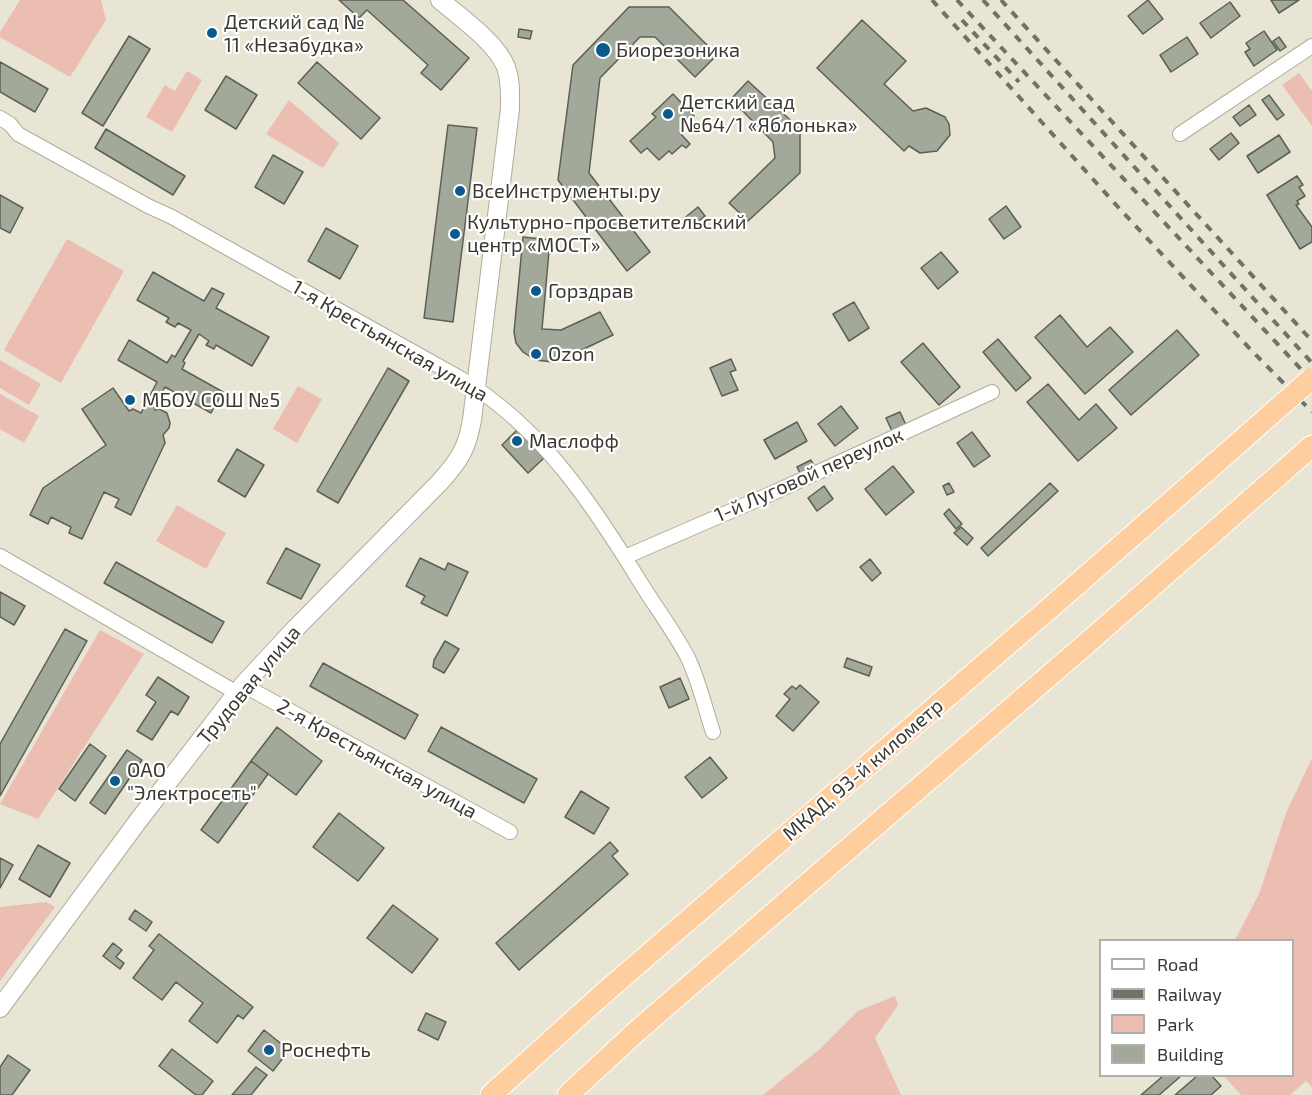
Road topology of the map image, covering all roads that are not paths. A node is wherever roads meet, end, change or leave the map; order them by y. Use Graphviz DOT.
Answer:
graph roads {
  1 [pos="440,0"];
  2 [pos="1312,46"];
  3 [pos="0,118"];
  4 [pos="1180,134"];
  5 [pos="1312,378"];
  6 [pos="475,387"];
  7 [pos="992,392"];
  8 [pos="1312,446"];
  9 [pos="0,556"];
  10 [pos="625,557"];
  11 [pos="240,689"];
  12 [pos="713,732"];
  13 [pos="510,832"];
  14 [pos="0,1008"];
  15 [pos="491,1095"];
  16 [pos="568,1095"];
  1 -- 6 [label="main road, Трудовая улица"];
  2 -- 4 [label="street"];
  3 -- 6 [label="street, 1-я Крестьянская улица"];
  5 -- 15 [label="highway, МКАД, 93-й километр, bridge"];
  6 -- 10 [label="street, 1-я Крестьянская улица"];
  6 -- 11 [label="main road, Трудовая улица"];
  7 -- 10 [label="street, 1-й Луговой переулок"];
  8 -- 16 [label="highway"];
  9 -- 11 [label="street, 2-я Крестьянская улица"];
  10 -- 12 [label="street, 1-я Крестьянская улица"];
  11 -- 13 [label="street, 2-я Крестьянская улица"];
  11 -- 14 [label="main road, Трудовая улица"];
}
